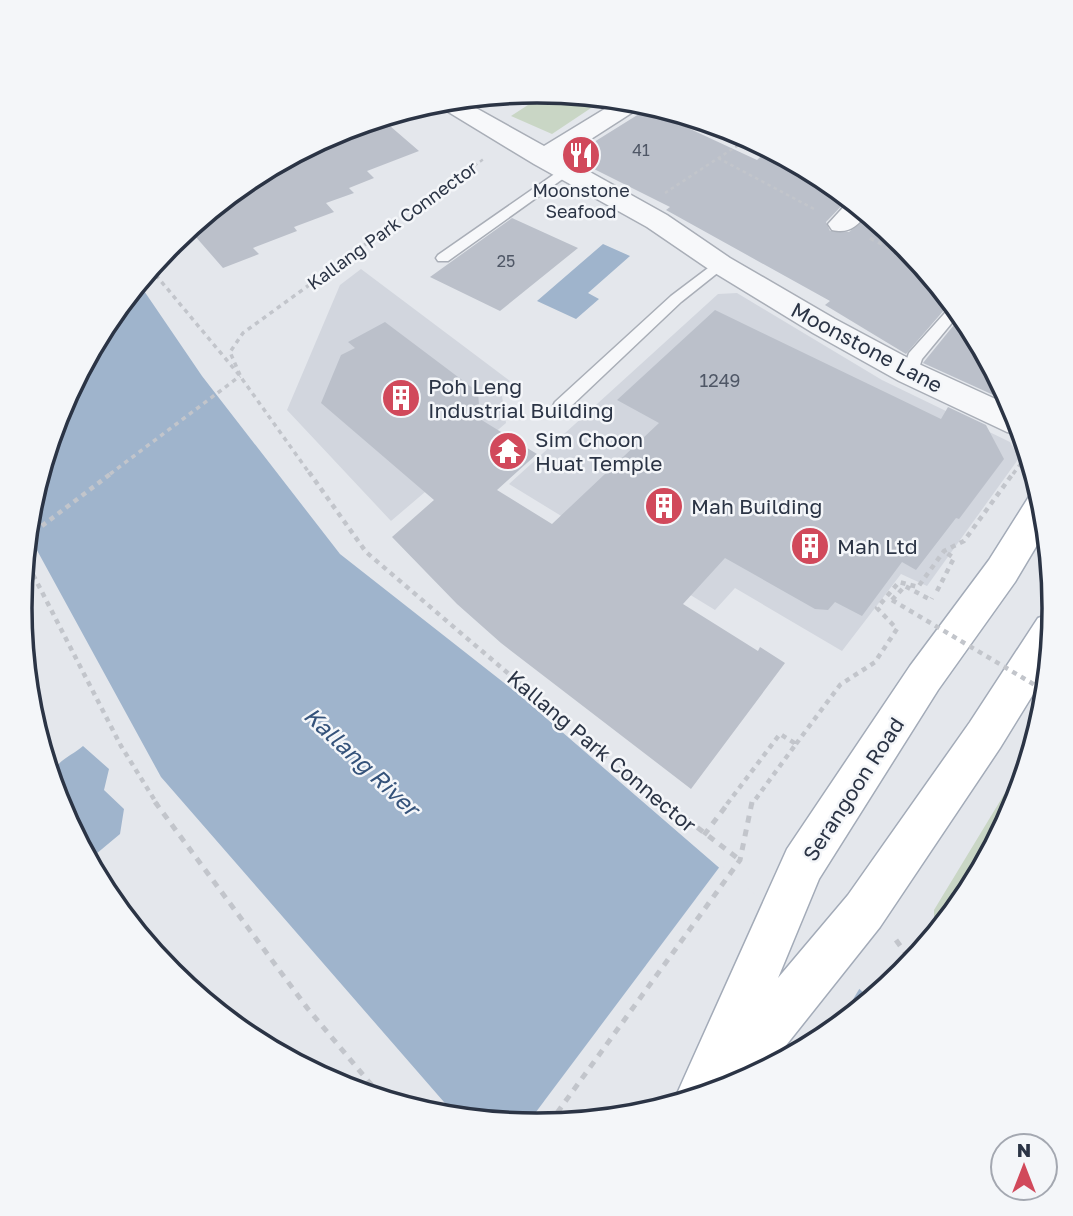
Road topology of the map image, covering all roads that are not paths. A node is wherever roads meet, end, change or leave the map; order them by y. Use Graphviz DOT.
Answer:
graph roads {
  1 [pos="459,109"];
  2 [pos="623,111"];
  3 [pos="554,164"];
  4 [pos="443,258"];
  5 [pos="720,264"];
  6 [pos="949,317"];
  7 [pos="910,373"];
  8 [pos="561,406"];
  9 [pos="1004,417"];
  10 [pos="1034,520"];
  11 [pos="1039,649"];
  12 [pos="733,1074"];
  13 [pos="708,1083"];
  1 -- 3 [label="street, Moonstone Lane"];
  2 -- 3 [label="street"];
  3 -- 4 [label="lane"];
  3 -- 5 [label="street, Moonstone Lane"];
  5 -- 7 [label="street, Moonstone Lane"];
  5 -- 8 [label="lane"];
  6 -- 7 [label="lane"];
  7 -- 9 [label="street, Moonstone Lane"];
  10 -- 13 [label="main road, Serangoon Road"];
  11 -- 12 [label="main road"];
}
